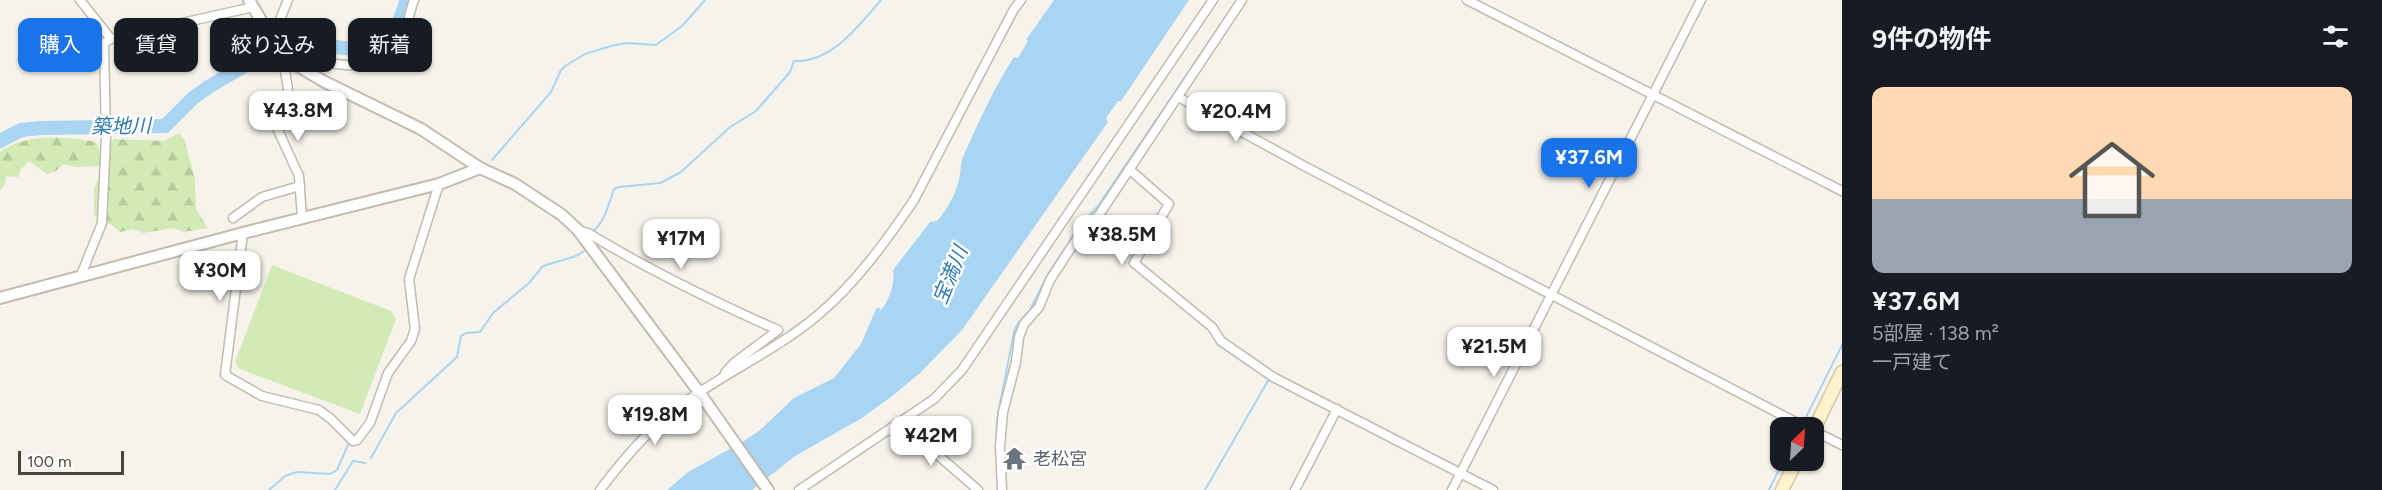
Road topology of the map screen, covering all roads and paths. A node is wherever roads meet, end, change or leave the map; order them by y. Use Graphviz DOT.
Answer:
graph roads {
  1 [pos="80,0"];
  2 [pos="288,0"];
  3 [pos="414,0"];
  4 [pos="1021,0"];
  5 [pos="1213,0"];
  6 [pos="1242,0"];
  7 [pos="1467,0"];
  8 [pos="1701,0"];
  9 [pos="251,3"];
  10 [pos="260,18"];
  11 [pos="281,18"];
  12 [pos="111,39"];
  13 [pos="336,63"];
  14 [pos="285,72"];
  15 [pos="309,72"];
  16 [pos="1652,95"];
  17 [pos="1178,97"];
  18 [pos="480,168"];
  19 [pos="1129,169"];
  20 [pos="439,184"];
  21 [pos="300,186"];
  22 [pos="1842,190"];
  23 [pos="233,218"];
  24 [pos="302,218"];
  25 [pos="578,230"];
  26 [pos="243,233"];
  27 [pos="81,275"];
  28 [pos="1550,295"];
  29 [pos="0,298"];
  30 [pos="1842,372"];
  31 [pos="719,380"];
  32 [pos="701,395"];
  33 [pos="1337,409"];
  34 [pos="917,411"];
  35 [pos="1786,417"];
  36 [pos="1820,417"];
  37 [pos="908,429"];
  38 [pos="887,432"];
  39 [pos="1824,435"];
  40 [pos="1842,445"];
  41 [pos="1792,471"];
  42 [pos="1461,473"];
  43 [pos="600,490"];
  44 [pos="768,490"];
  45 [pos="799,490"];
  46 [pos="978,490"];
  47 [pos="1002,490"];
  48 [pos="1295,490"];
  49 [pos="1452,490"];
  50 [pos="1493,490"];
  51 [pos="1782,490"];
  1 -- 12 [label="street"];
  2 -- 11 [label="street"];
  3 -- 13 [label="street"];
  4 -- 31 [label="street"];
  5 -- 34 [label="street"];
  6 -- 17 [label="street"];
  7 -- 16 [label="street"];
  8 -- 16 [label="street"];
  9 -- 10 [label="street"];
  9 -- 12 [label="street"];
  12 -- 27 [label="street"];
  14 -- 21 [label="street"];
  15 -- 18 [label="street"];
  16 -- 22 [label="street"];
  16 -- 28 [label="street"];
  17 -- 19 [label="street"];
  17 -- 28 [label="street"];
  18 -- 20 [label="street"];
  18 -- 25 [label="street"];
  19 -- 33 [label="street"];
  19 -- 47 [label="street"];
  20 -- 24 [label="street"];
  20 -- 26 [label="street"];
  21 -- 23 [label="street"];
  21 -- 24 [label="street"];
  24 -- 26 [label="street"];
  25 -- 31 [label="street"];
  25 -- 32 [label="street"];
  26 -- 27 [label="street"];
  27 -- 29 [label="street"];
  28 -- 35 [label="street"];
  28 -- 42 [label="street"];
  30 -- 36 [label="main road"];
  31 -- 32 [label="street"];
  32 -- 43 [label="street"];
  32 -- 44 [label="street"];
  33 -- 42 [label="street"];
  33 -- 48 [label="street"];
  34 -- 37 [label="street"];
  34 -- 38 [label="street"];
  37 -- 38 [label="street"];
  37 -- 46 [label="street"];
  38 -- 45 [label="street"];
  39 -- 40 [label="street"];
  41 -- 51 [label="main road"];
  42 -- 49 [label="street"];
  42 -- 50 [label="street"];
}
